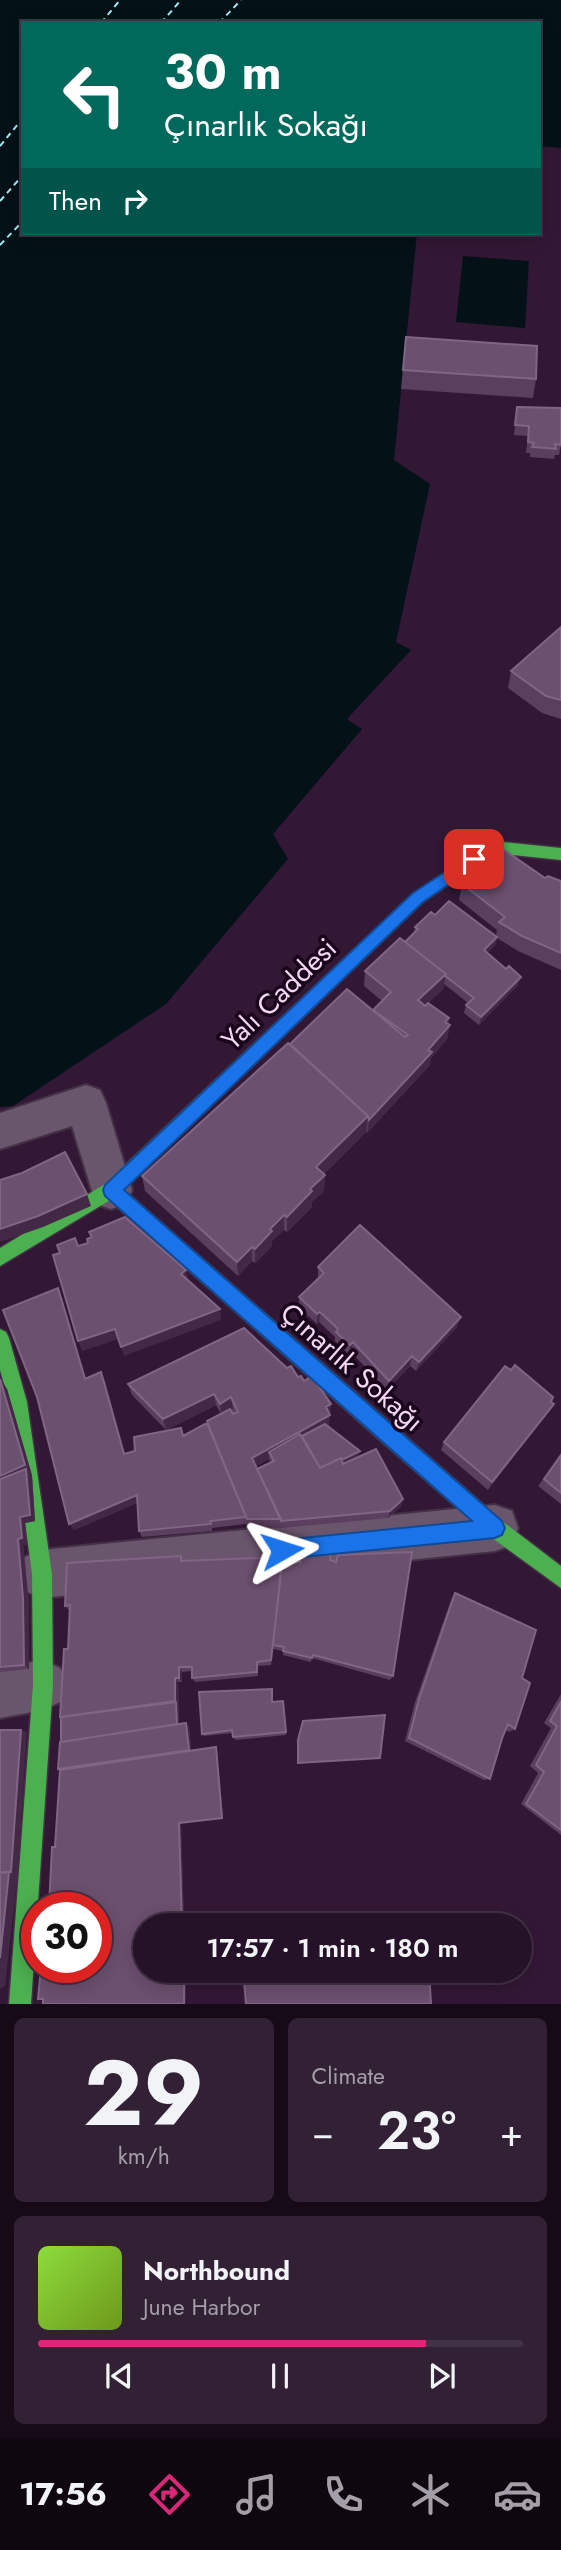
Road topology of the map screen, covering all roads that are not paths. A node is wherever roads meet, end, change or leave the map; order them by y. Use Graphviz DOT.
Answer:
graph roads {
  1 [pos="561,854"];
  2 [pos="0,1130"];
  3 [pos="111,1190"];
  4 [pos="0,1258"];
  5 [pos="0,1338"];
  6 [pos="6,1381"];
  7 [pos="495,1528"];
  8 [pos="42,1574"];
  9 [pos="561,1578"];
  10 [pos="22,1689"];
  11 [pos="20,2004"];
  1 -- 3 [label="street, Yalı Caddesi"];
  2 -- 3 [label="street"];
  3 -- 4 [label="street, Yalı Caddesi"];
  3 -- 7 [label="street, Çınarlık Sokağı"];
  5 -- 6 [label="street"];
  6 -- 8 [label="street"];
  7 -- 8 [label="street"];
  7 -- 9 [label="street, Çınarlık Sokağı"];
  8 -- 10 [label="street"];
  10 -- 11 [label="street"];
}
